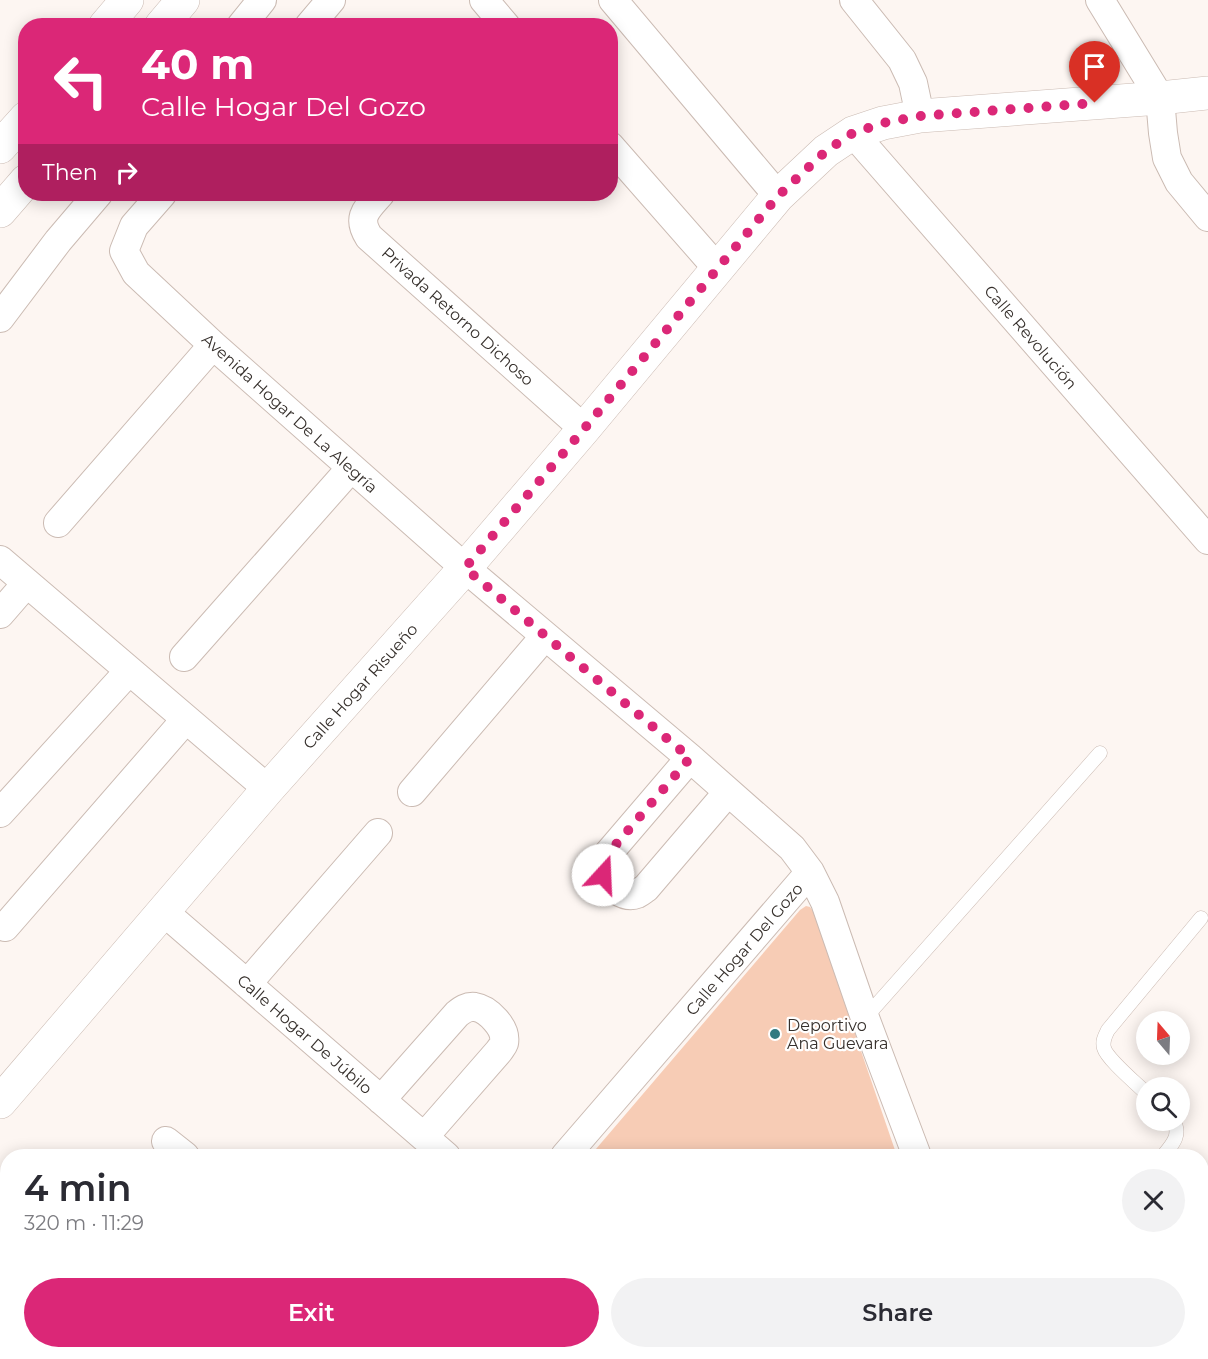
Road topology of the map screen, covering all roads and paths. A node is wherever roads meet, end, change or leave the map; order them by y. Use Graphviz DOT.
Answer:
graph roads {
  1 [pos="127,0"];
  2 [pos="183,0"];
  3 [pos="262,0"];
  4 [pos="331,0"];
  5 [pos="484,0"];
  6 [pos="613,0"];
  7 [pos="854,0"];
  8 [pos="1100,0"];
  9 [pos="112,18"];
  10 [pos="168,18"];
  11 [pos="247,18"];
  12 [pos="316,18"];
  13 [pos="499,18"];
  14 [pos="1208,93"];
  15 [pos="1160,98"];
  16 [pos="920,116"];
  17 [pos="18,127"];
  18 [pos="853,133"];
  19 [pos="0,147"];
  20 [pos="618,155"];
  21 [pos="18,190"];
  22 [pos="778,196"];
  23 [pos="92,201"];
  24 [pos="156,201"];
  25 [pos="374,201"];
  26 [pos="0,211"];
  27 [pos="1208,217"];
  28 [pos="717,268"];
  29 [pos="0,318"];
  30 [pos="213,345"];
  31 [pos="584,429"];
  32 [pos="351,468"];
  33 [pos="58,523"];
  34 [pos="1208,540"];
  35 [pos="0,560"];
  36 [pos="465,568"];
  37 [pos="26,584"];
  38 [pos="0,614"];
  39 [pos="545,636"];
  40 [pos="184,657"];
  41 [pos="129,671"];
  42 [pos="186,719"];
  43 [pos="1100,753"];
  44 [pos="690,758"];
  45 [pos="268,789"];
  46 [pos="412,792"];
  47 [pos="728,792"];
  48 [pos="0,813"];
  49 [pos="378,833"];
  50 [pos="810,872"];
  51 [pos="164,912"];
  52 [pos="1201,918"];
  53 [pos="5,927"];
  54 [pos="247,984"];
  55 [pos="865,1018"];
  56 [pos="1136,1084"];
  57 [pos="381,1100"];
  58 [pos="0,1102"];
  59 [pos="1176,1131"];
  60 [pos="424,1137"];
  61 [pos="438,1149"];
  62 [pos="572,1149"];
  63 [pos="913,1149"];
  64 [pos="1169,1149"];
  1 -- 9 [label="main road"];
  2 -- 10 [label="main road"];
  3 -- 11 [label="street"];
  4 -- 12 [label="street"];
  5 -- 13 [label="street"];
  6 -- 22 [label="street"];
  7 -- 16 [label="street"];
  8 -- 15 [label="street"];
  14 -- 15 [label="main road, Calle Hogar Risueño"];
  15 -- 16 [label="main road, Calle Hogar Risueño"];
  15 -- 27 [label="street"];
  16 -- 18 [label="main road, Calle Hogar Risueño"];
  17 -- 19 [label="main road"];
  18 -- 22 [label="main road, Calle Hogar Risueño"];
  18 -- 34 [label="street, Calle Revolución"];
  20 -- 28 [label="street"];
  21 -- 26 [label="main road"];
  22 -- 28 [label="main road, Calle Hogar Risueño"];
  23 -- 29 [label="street"];
  24 -- 30 [label="street, Avenida Hogar De La Alegría"];
  25 -- 31 [label="street, Privada Retorno Dichoso"];
  28 -- 31 [label="main road, Calle Hogar Risueño"];
  30 -- 32 [label="street, Avenida Hogar De La Alegría"];
  30 -- 33 [label="street"];
  31 -- 36 [label="main road, Calle Hogar Risueño"];
  32 -- 36 [label="street, Avenida Hogar De La Alegría"];
  32 -- 40 [label="street"];
  35 -- 37 [label="street"];
  36 -- 39 [label="street, Calle Hogar Del Gozo"];
  36 -- 45 [label="main road, Calle Hogar Risueño"];
  37 -- 38 [label="street"];
  37 -- 41 [label="street"];
  39 -- 44 [label="street, Calle Hogar Del Gozo"];
  39 -- 46 [label="street"];
  41 -- 42 [label="street"];
  41 -- 48 [label="street"];
  42 -- 45 [label="street"];
  42 -- 53 [label="street"];
  43 -- 55 [label="lane"];
  44 -- 47 [label="street, Calle Hogar Del Gozo"];
  44 -- 47 [label="street"];
  45 -- 51 [label="main road, Calle Hogar Risueño"];
  47 -- 50 [label="street, Calle Hogar Del Gozo"];
  49 -- 54 [label="street"];
  50 -- 55 [label="street"];
  50 -- 62 [label="street, Calle Hogar Del Gozo"];
  51 -- 54 [label="street, Calle Hogar De Júbilo"];
  51 -- 58 [label="main road, Calle Hogar Risueño"];
  52 -- 56 [label="lane"];
  54 -- 57 [label="street, Calle Hogar De Júbilo"];
  55 -- 63 [label="street"];
  57 -- 60 [label="street, Calle Hogar De Júbilo"];
  57 -- 60 [label="street"];
  59 -- 64 [label="lane"];
  60 -- 61 [label="street, Calle Hogar De Júbilo"];
}
